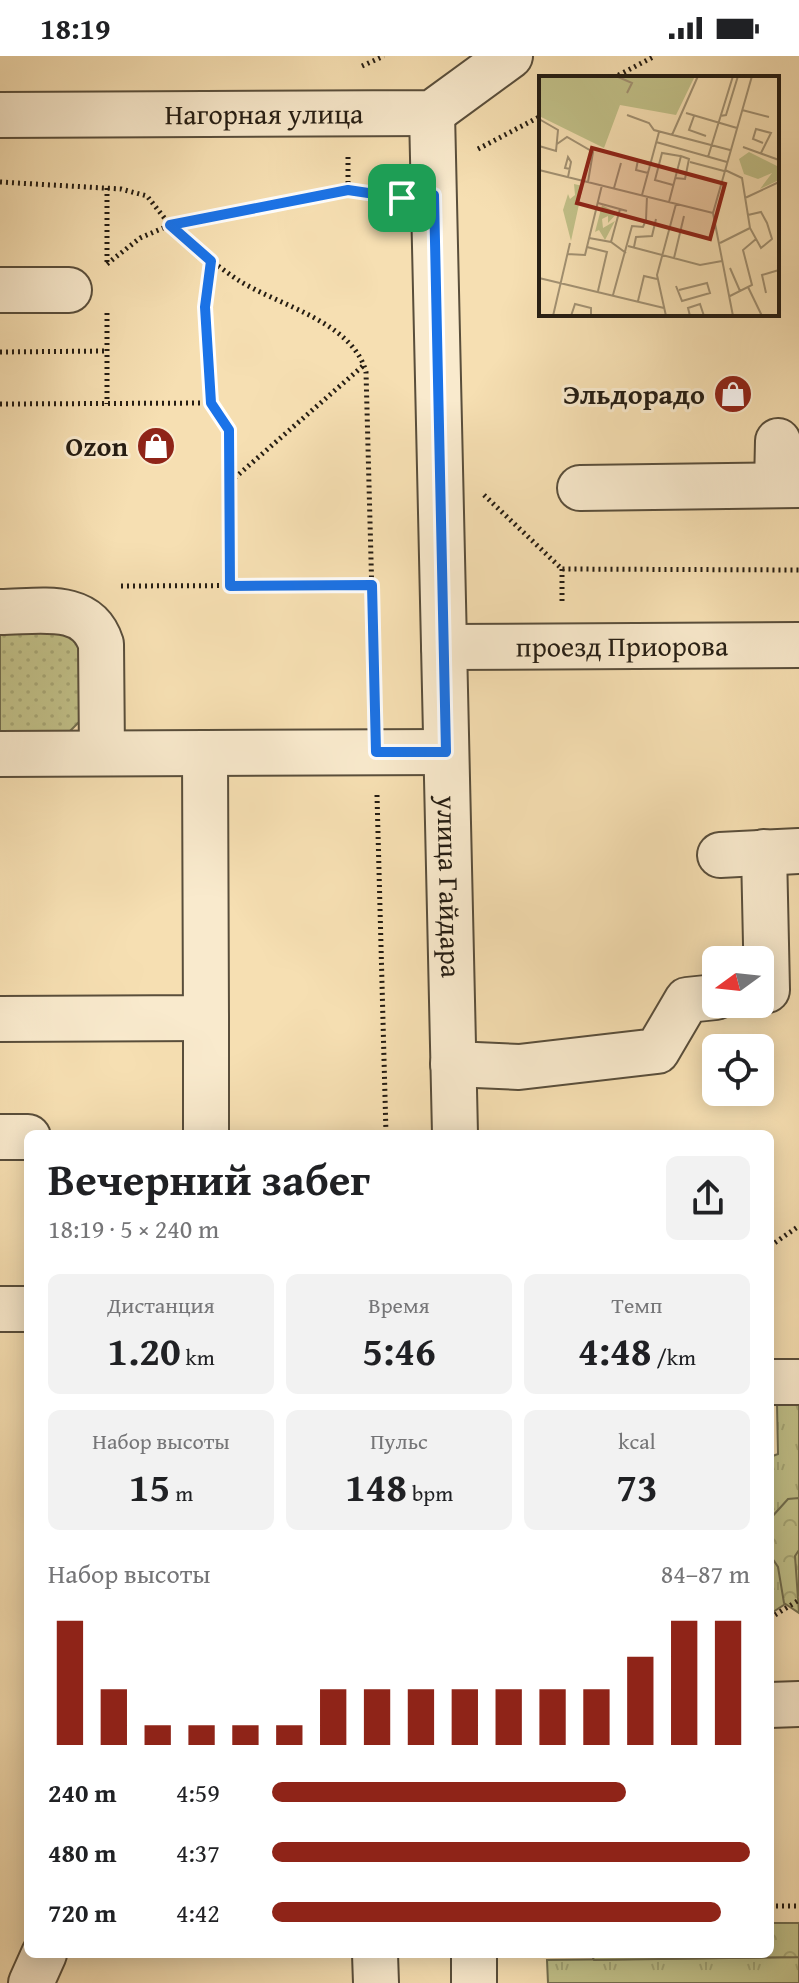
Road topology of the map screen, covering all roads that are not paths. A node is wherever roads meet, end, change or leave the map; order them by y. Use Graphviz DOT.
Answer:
graph roads {
  1 [pos="510,56"];
  2 [pos="432,113"];
  3 [pos="0,115"];
  4 [pos="0,290"];
  5 [pos="69,290"];
  6 [pos="778,441"];
  7 [pos="788,485"];
  8 [pos="580,488"];
  9 [pos="0,612"];
  10 [pos="799,645"];
  11 [pos="444,647"];
  12 [pos="446,752"];
  13 [pos="102,753"];
  14 [pos="205,753"];
  15 [pos="0,754"];
  16 [pos="782,851"];
  17 [pos="720,855"];
  18 [pos="775,991"];
  19 [pos="702,998"];
  20 [pos="206,1018"];
  21 [pos="0,1019"];
  22 [pos="453,1064"];
  23 [pos="206,1130"];
  24 [pos="455,1130"];
  25 [pos="0,1137"];
  26 [pos="24,1137"];
  27 [pos="0,1309"];
  28 [pos="24,1309"];
  29 [pos="774,1382"];
  30 [pos="799,1382"];
  31 [pos="799,1704"];
  32 [pos="774,1705"];
  33 [pos="42,1958"];
  34 [pos="375,1958"];
  35 [pos="474,1958"];
  36 [pos="31,1983"];
  37 [pos="376,1983"];
  38 [pos="474,1983"];
  1 -- 2 [label="street"];
  2 -- 3 [label="street, Нагорная улица"];
  2 -- 11 [label="street, улица Гайдара"];
  4 -- 5 [label="street"];
  6 -- 7 [label="street"];
  7 -- 8 [label="street"];
  9 -- 13 [label="street"];
  10 -- 11 [label="street, проезд Приорова"];
  11 -- 12 [label="street, улица Гайдара"];
  12 -- 14 [label="street"];
  12 -- 22 [label="street, улица Гайдара"];
  13 -- 14 [label="street"];
  13 -- 15 [label="street"];
  14 -- 20 [label="street"];
  16 -- 17 [label="street"];
  16 -- 18 [label="street"];
  19 -- 22 [label="street"];
  20 -- 21 [label="street"];
  20 -- 23 [label="street"];
  22 -- 24 [label="street, улица Гайдара"];
  25 -- 26 [label="street"];
  27 -- 28 [label="street"];
  29 -- 30 [label="street"];
  31 -- 32 [label="street"];
  33 -- 36 [label="street"];
  34 -- 37 [label="street"];
  35 -- 38 [label="street"];
}
